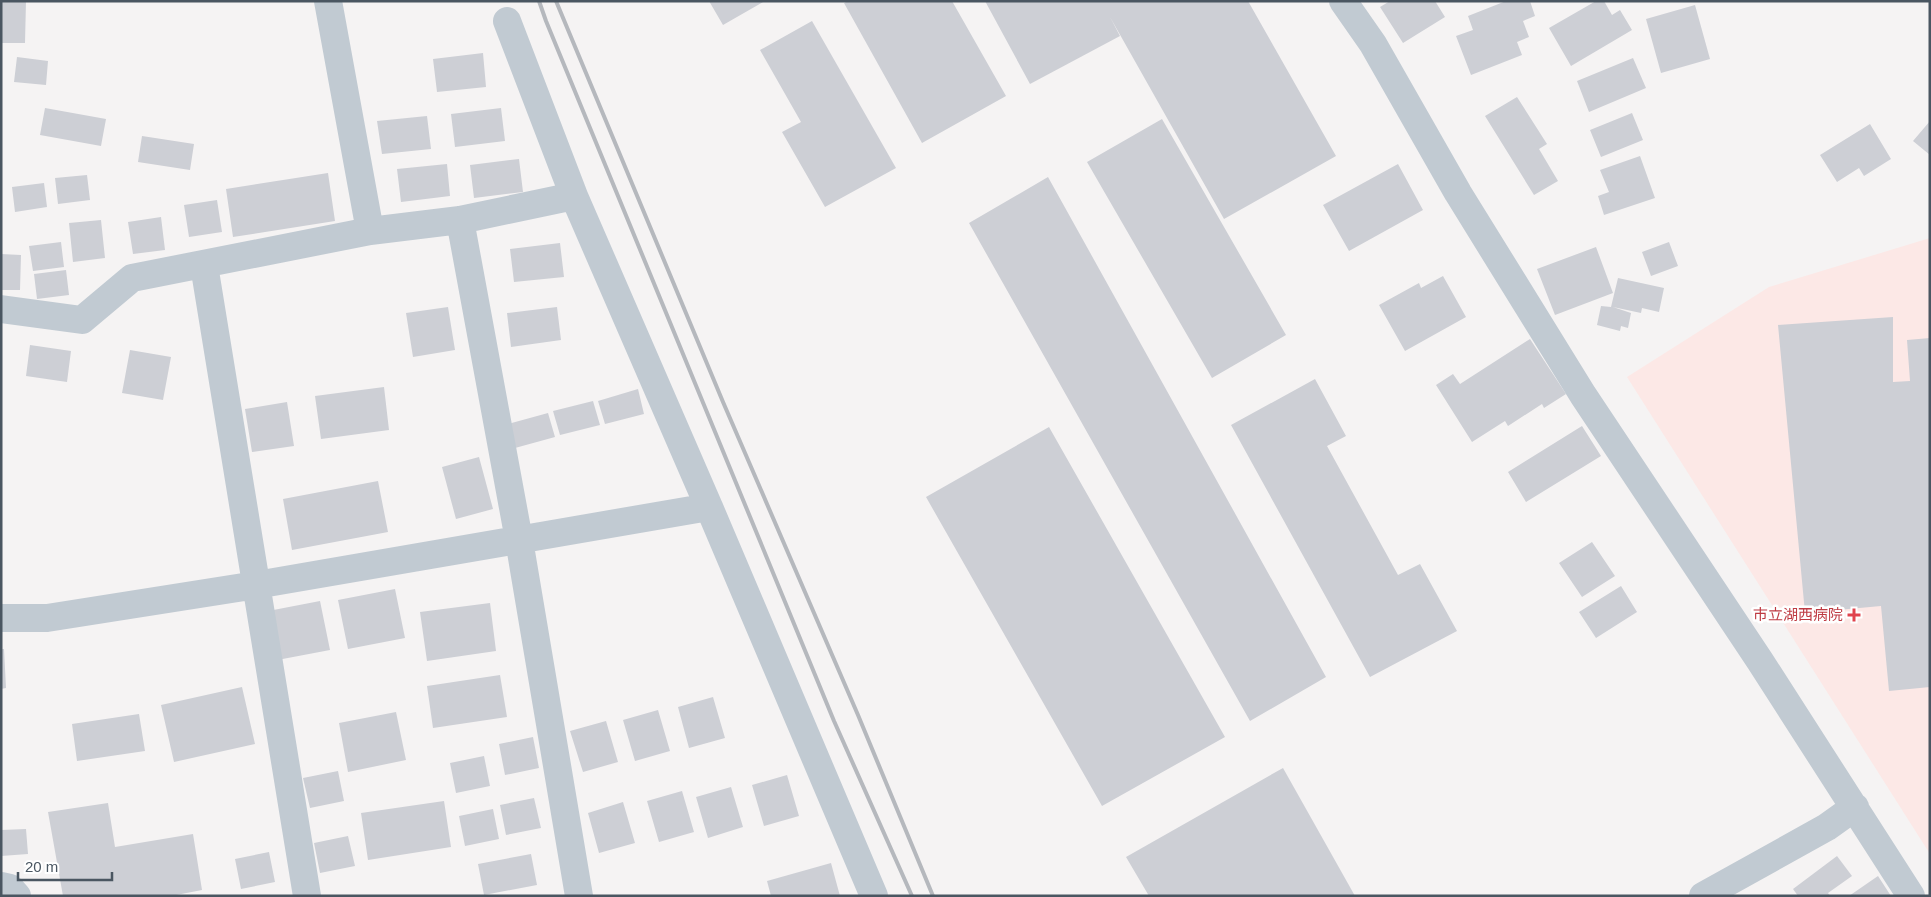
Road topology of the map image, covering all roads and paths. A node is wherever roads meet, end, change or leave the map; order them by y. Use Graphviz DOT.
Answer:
graph roads {
  1 [pos="328,1"];
  2 [pos="1343,1"];
  3 [pos="507,21"];
  4 [pos="574,196"];
  5 [pos="460,220"];
  6 [pos="370,231"];
  7 [pos="204,265"];
  8 [pos="1,309"];
  9 [pos="709,507"];
  10 [pos="518,540"];
  11 [pos="256,585"];
  12 [pos="1,618"];
  13 [pos="1855,806"];
  14 [pos="1,886"];
  15 [pos="17,896"];
  16 [pos="307,896"];
  17 [pos="579,896"];
  18 [pos="874,896"];
  19 [pos="1703,896"];
  20 [pos="1911,896"];
  1 -- 6 [label="street"];
  2 -- 13 [label="street"];
  3 -- 4 [label="street"];
  4 -- 5 [label="street"];
  4 -- 9 [label="street"];
  5 -- 6 [label="street"];
  5 -- 10 [label="street"];
  6 -- 7 [label="street"];
  7 -- 8 [label="street"];
  7 -- 11 [label="street"];
  9 -- 10 [label="street"];
  9 -- 18 [label="street"];
  10 -- 11 [label="street"];
  10 -- 17 [label="street"];
  11 -- 12 [label="street"];
  11 -- 16 [label="street"];
  13 -- 19 [label="street"];
  13 -- 20 [label="street"];
  14 -- 15 [label="street"];
}
